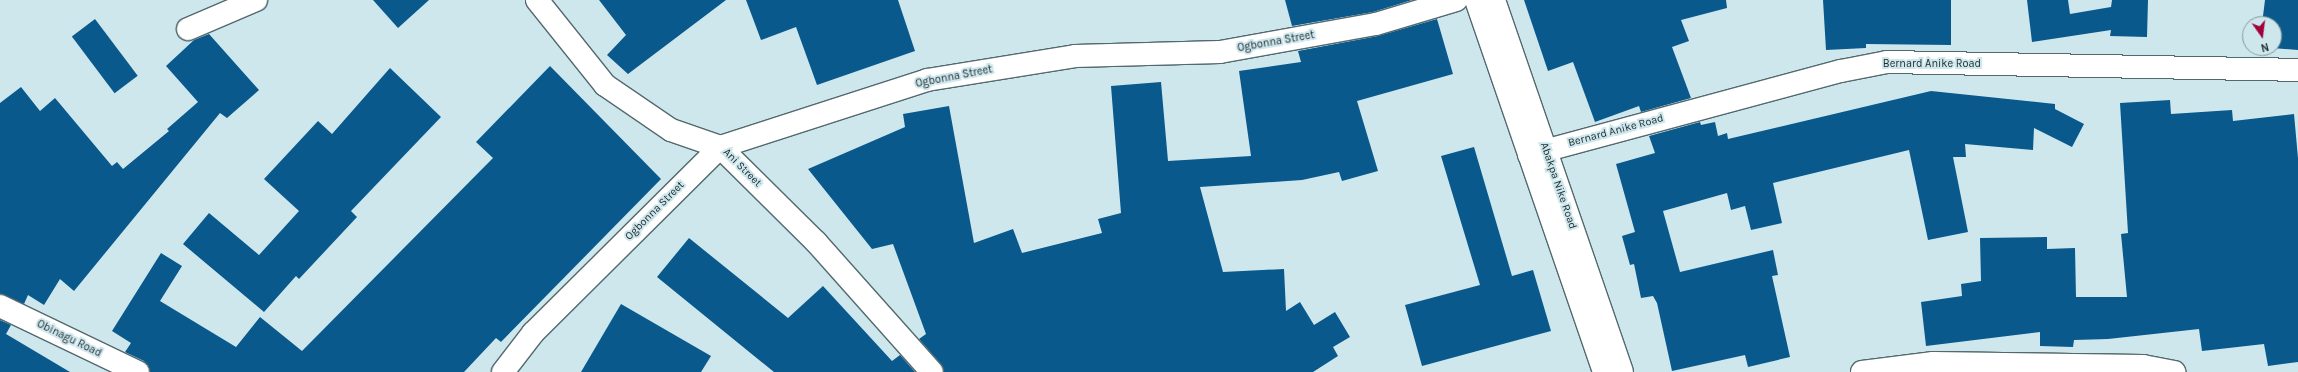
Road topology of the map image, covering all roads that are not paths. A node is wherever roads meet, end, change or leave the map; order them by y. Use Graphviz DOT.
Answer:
graph roads {
  1 [pos="256,0"];
  2 [pos="537,0"];
  3 [pos="1456,0"];
  4 [pos="1476,0"];
  5 [pos="1494,0"];
  6 [pos="188,30"];
  7 [pos="2298,70"];
  8 [pos="720,147"];
  9 [pos="1537,153"];
  10 [pos="0,306"];
  11 [pos="926,370"];
  12 [pos="138,372"];
  13 [pos="503,372"];
  14 [pos="1604,372"];
  15 [pos="1622,372"];
  16 [pos="1862,372"];
  17 [pos="2174,372"];
  1 -- 6 [label="street"];
  2 -- 8 [label="street, Ani Street"];
  3 -- 8 [label="street, Ogbonna Street"];
  4 -- 9 [label="street, Abakpa Nike Road"];
  5 -- 9 [label="street, Abakpa Nike Road"];
  7 -- 9 [label="street, Bernard Anike Road"];
  8 -- 11 [label="street, Ani Street"];
  8 -- 13 [label="street, Ogbonna Street"];
  9 -- 14 [label="street, Abakpa Nike Road"];
  9 -- 15 [label="street, Abakpa Nike Road"];
  10 -- 12 [label="street, Obinagu Road"];
  16 -- 17 [label="street"];
}
